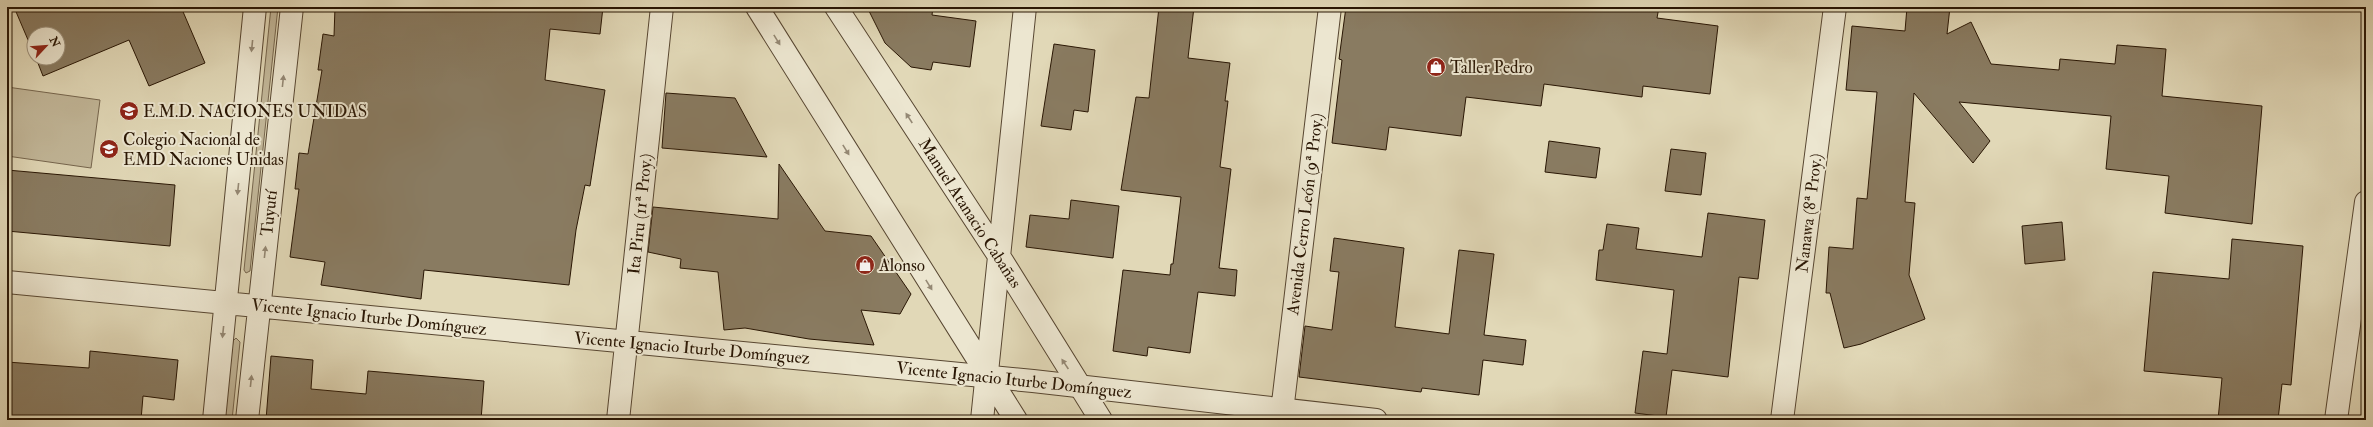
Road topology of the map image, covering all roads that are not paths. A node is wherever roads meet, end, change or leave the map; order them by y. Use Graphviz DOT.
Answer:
graph roads {
  1 [pos="255,7"];
  2 [pos="292,7"];
  3 [pos="662,7"];
  4 [pos="757,7"];
  5 [pos="836,7"];
  6 [pos="1025,7"];
  7 [pos="1330,7"];
  8 [pos="1835,7"];
  9 [pos="2366,202"];
  10 [pos="999,256"];
  11 [pos="7,282"];
  12 [pos="227,303"];
  13 [pos="259,306"];
  14 [pos="627,342"];
  15 [pos="986,376"];
  16 [pos="1080,386"];
  17 [pos="1281,415"];
  18 [pos="214,420"];
  19 [pos="247,420"];
  20 [pos="618,420"];
  21 [pos="982,420"];
  22 [pos="1016,420"];
  23 [pos="1101,420"];
  24 [pos="1376,420"];
  25 [pos="1782,420"];
  26 [pos="2336,420"];
  1 -- 12 [label="street, Tuyutí, one-way"];
  13 -- 2 [label="street, Tuyutí, one-way"];
  3 -- 14 [label="street, Ita Piru (11ª Proy.)"];
  4 -- 15 [label="street, one-way"];
  10 -- 5 [label="street, Manuel Atanacio Cabañas, one-way"];
  6 -- 10 [label="street"];
  7 -- 17 [label="street, Avenida Cerro León (9ª Proy.)"];
  8 -- 25 [label="street, Nanawa (8ª Proy.)"];
  9 -- 26 [label="street"];
  10 -- 15 [label="street"];
  16 -- 10 [label="street, Manuel Atanacio Cabañas, one-way"];
  11 -- 12 [label="street, Vicente Ignacio Iturbe Domínguez"];
  12 -- 13 [label="street, Vicente Ignacio Iturbe Domínguez"];
  12 -- 18 [label="street, Tuyutí, one-way"];
  13 -- 14 [label="street, Vicente Ignacio Iturbe Domínguez"];
  19 -- 13 [label="street, Tuyutí, one-way"];
  14 -- 15 [label="street, Vicente Ignacio Iturbe Domínguez"];
  14 -- 20 [label="street, Ita Piru (11ª Proy.)"];
  15 -- 16 [label="street, Vicente Ignacio Iturbe Domínguez"];
  15 -- 21 [label="street"];
  15 -- 22 [label="street"];
  16 -- 17 [label="street, Vicente Ignacio Iturbe Domínguez"];
  16 -- 23 [label="street, Manuel Atanacio Cabañas"];
  17 -- 24 [label="street, Vicente Ignacio Iturbe Domínguez"];
}
